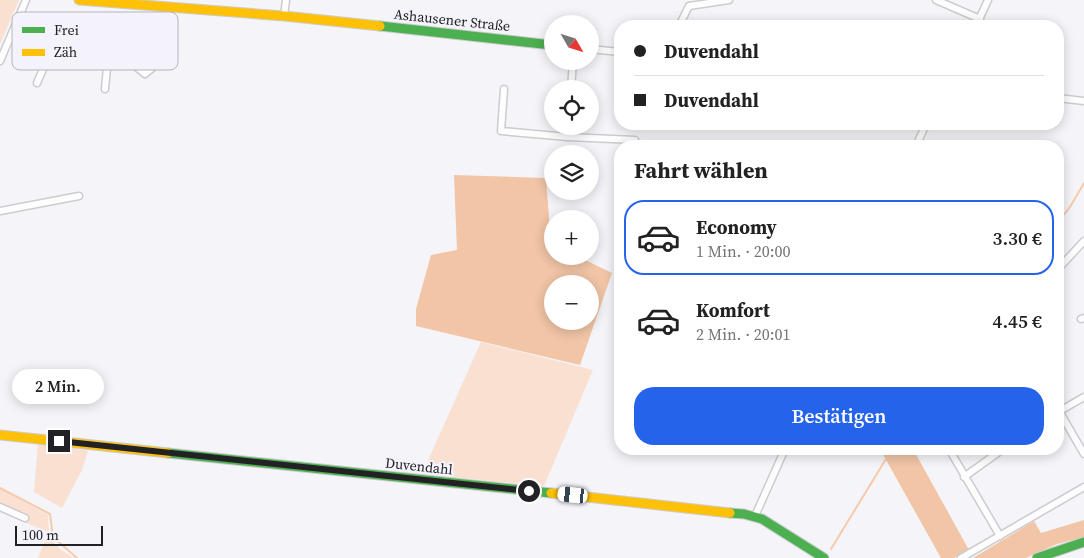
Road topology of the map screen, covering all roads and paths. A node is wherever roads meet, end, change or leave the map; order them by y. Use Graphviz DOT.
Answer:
graph roads {
  1 [pos="26,0"];
  2 [pos="79,0"];
  3 [pos="286,0"];
  4 [pos="727,0"];
  5 [pos="936,0"];
  6 [pos="988,0"];
  7 [pos="21,12"];
  8 [pos="284,16"];
  9 [pos="980,19"];
  10 [pos="682,20"];
  11 [pos="12,33"];
  12 [pos="544,43"];
  13 [pos="599,50"];
  14 [pos="614,51"];
  15 [pos="0,61"];
  16 [pos="43,70"];
  17 [pos="107,70"];
  18 [pos="37,83"];
  19 [pos="105,89"];
  20 [pos="504,89"];
  21 [pos="1064,99"];
  22 [pos="1084,101"];
  23 [pos="568,137"];
  24 [pos="635,140"];
  25 [pos="79,196"];
  26 [pos="0,211"];
  27 [pos="1084,241"];
  28 [pos="1064,263"];
  29 [pos="1084,397"];
  30 [pos="1064,408"];
  31 [pos="1064,421"];
  32 [pos="0,435"];
  33 [pos="1084,454"];
  34 [pos="782,455"];
  35 [pos="952,455"];
  36 [pos="995,455"];
  37 [pos="964,477"];
  38 [pos="1084,487"];
  39 [pos="0,507"];
  40 [pos="756,516"];
  41 [pos="25,518"];
  42 [pos="1000,536"];
  43 [pos="1084,542"];
  44 [pos="824,558"];
  45 [pos="961,558"];
  46 [pos="1037,558"];
  1 -- 7 [label="street"];
  2 -- 8 [label="street, Ashausener Straße"];
  3 -- 8 [label="street"];
  4 -- 10 [label="street"];
  5 -- 9 [label="street"];
  6 -- 9 [label="street"];
  8 -- 12 [label="street, Ashausener Straße"];
  11 -- 15 [label="street"];
  13 -- 14 [label="street"];
  16 -- 18 [label="street"];
  17 -- 19 [label="street"];
  20 -- 23 [label="street"];
  21 -- 22 [label="street"];
  23 -- 24 [label="street"];
  25 -- 26 [label="street"];
  27 -- 28 [label="street"];
  29 -- 30 [label="street"];
  31 -- 33 [label="street"];
  32 -- 40 [label="street, Duvendahl"];
  34 -- 40 [label="street"];
  35 -- 37 [label="street"];
  36 -- 37 [label="street"];
  37 -- 42 [label="street"];
  38 -- 42 [label="street"];
  39 -- 41 [label="street"];
  40 -- 44 [label="street, Duvendahl"];
  42 -- 45 [label="street"];
  43 -- 46 [label="street"];
}
